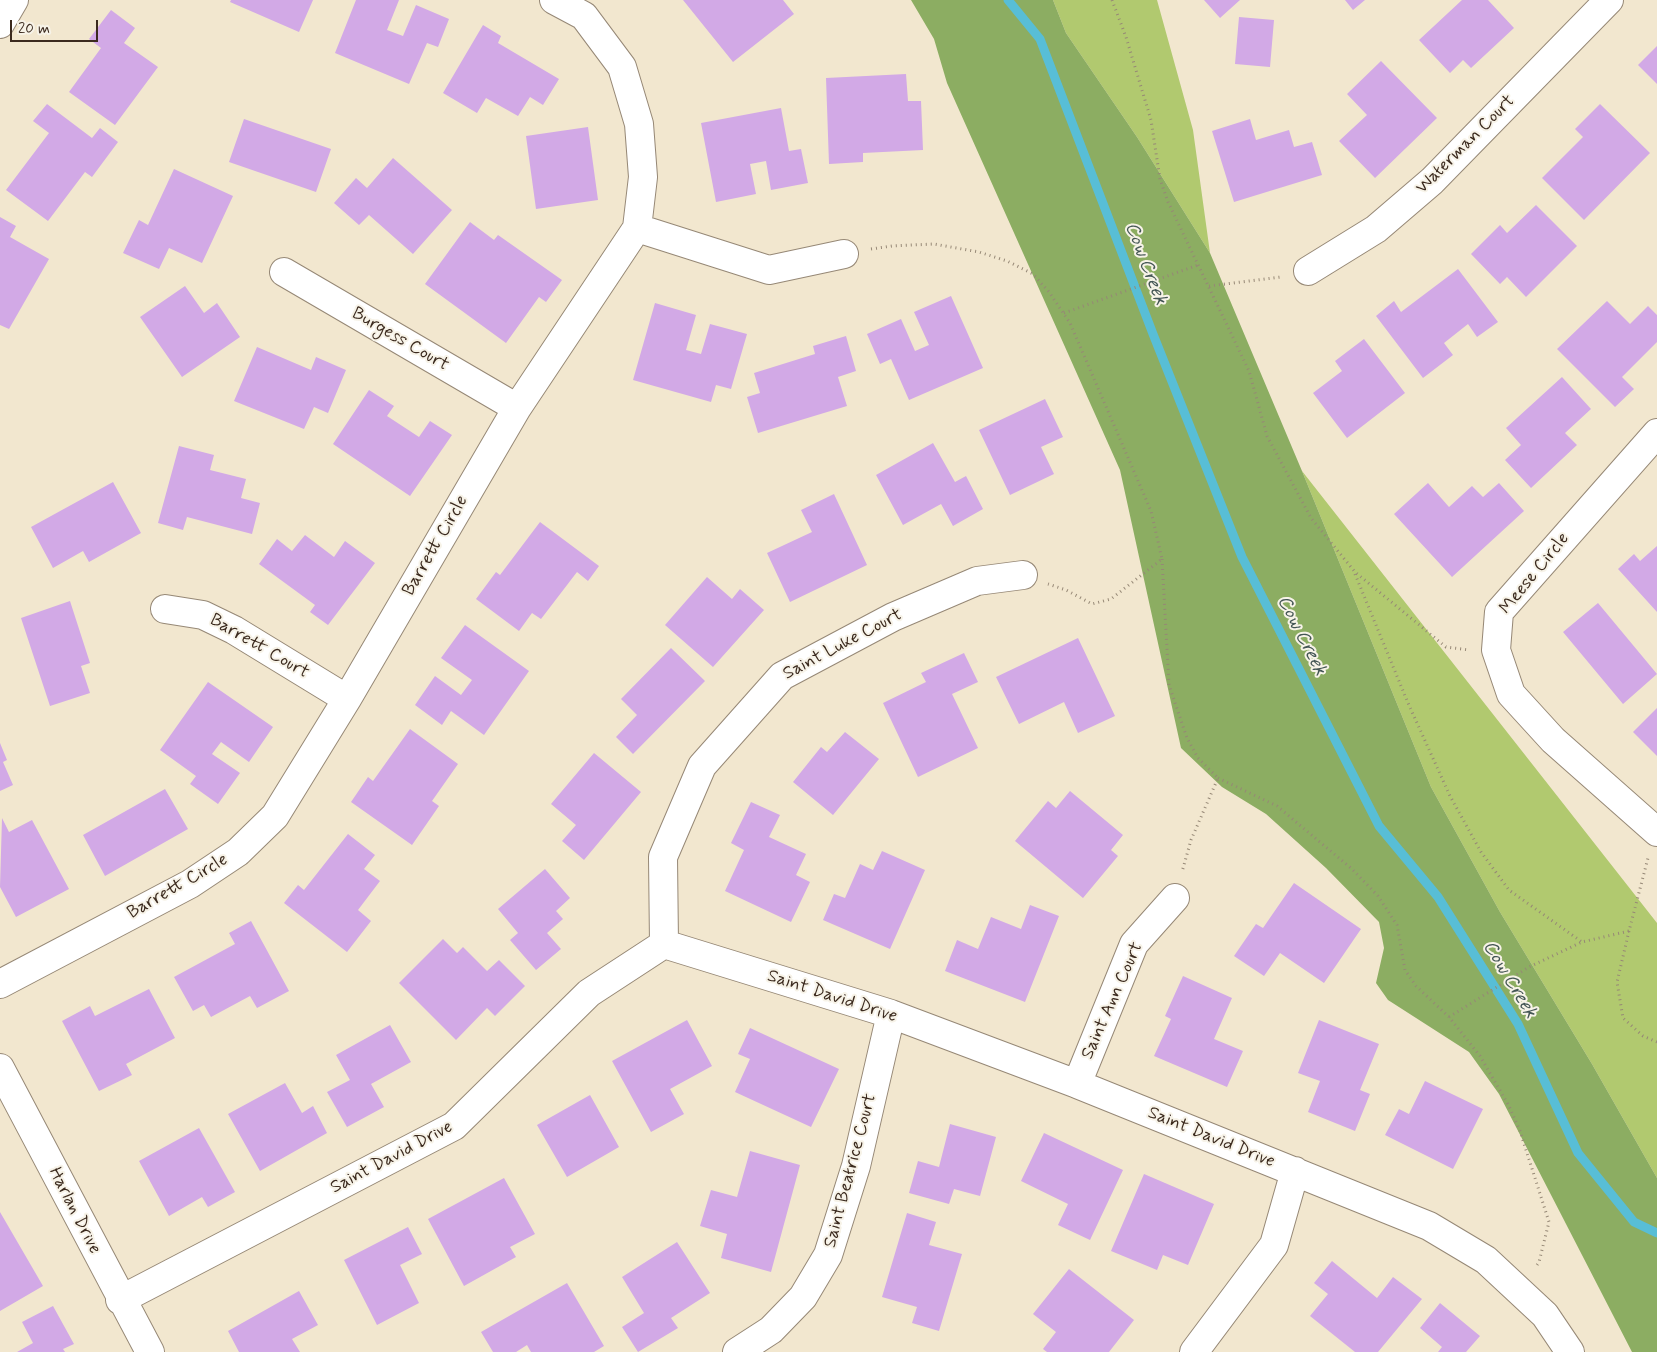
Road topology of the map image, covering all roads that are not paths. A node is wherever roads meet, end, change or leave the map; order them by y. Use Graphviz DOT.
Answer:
graph roads {
  1 [pos="14,0"];
  2 [pos="554,0"];
  3 [pos="1609,0"];
  4 [pos="0,24"];
  5 [pos="637,228"];
  6 [pos="844,254"];
  7 [pos="1308,271"];
  8 [pos="284,272"];
  9 [pos="517,408"];
  10 [pos="1657,433"];
  11 [pos="1023,575"];
  12 [pos="165,609"];
  13 [pos="347,699"];
  14 [pos="1656,831"];
  15 [pos="1176,898"];
  16 [pos="664,944"];
  17 [pos="0,984"];
  18 [pos="891,1014"];
  19 [pos="0,1068"];
  20 [pos="1077,1084"];
  21 [pos="1295,1171"];
  22 [pos="120,1300"];
  23 [pos="150,1352"];
  24 [pos="737,1352"];
  25 [pos="1194,1352"];
  26 [pos="1570,1352"];
  1 -- 4 [label="street"];
  2 -- 5 [label="street, Barrett Circle"];
  3 -- 7 [label="street, Waterman Court"];
  5 -- 6 [label="street"];
  5 -- 9 [label="street, Barrett Circle"];
  8 -- 9 [label="street, Burgess Court"];
  9 -- 13 [label="street, Barrett Circle"];
  10 -- 14 [label="street, Meese Circle"];
  11 -- 16 [label="street, Saint Luke Court"];
  12 -- 13 [label="street, Barrett Court"];
  13 -- 17 [label="street, Barrett Circle"];
  15 -- 20 [label="street, Saint Ann Court"];
  16 -- 18 [label="street, Saint David Drive"];
  16 -- 22 [label="street, Saint David Drive"];
  18 -- 20 [label="street, Saint David Drive"];
  18 -- 24 [label="street, Saint Beatrice Court"];
  19 -- 22 [label="street, Harlan Drive"];
  20 -- 21 [label="street, Saint David Drive"];
  21 -- 25 [label="street"];
  21 -- 26 [label="street, Saint David Drive"];
  22 -- 23 [label="street, Harlan Drive"];
}
